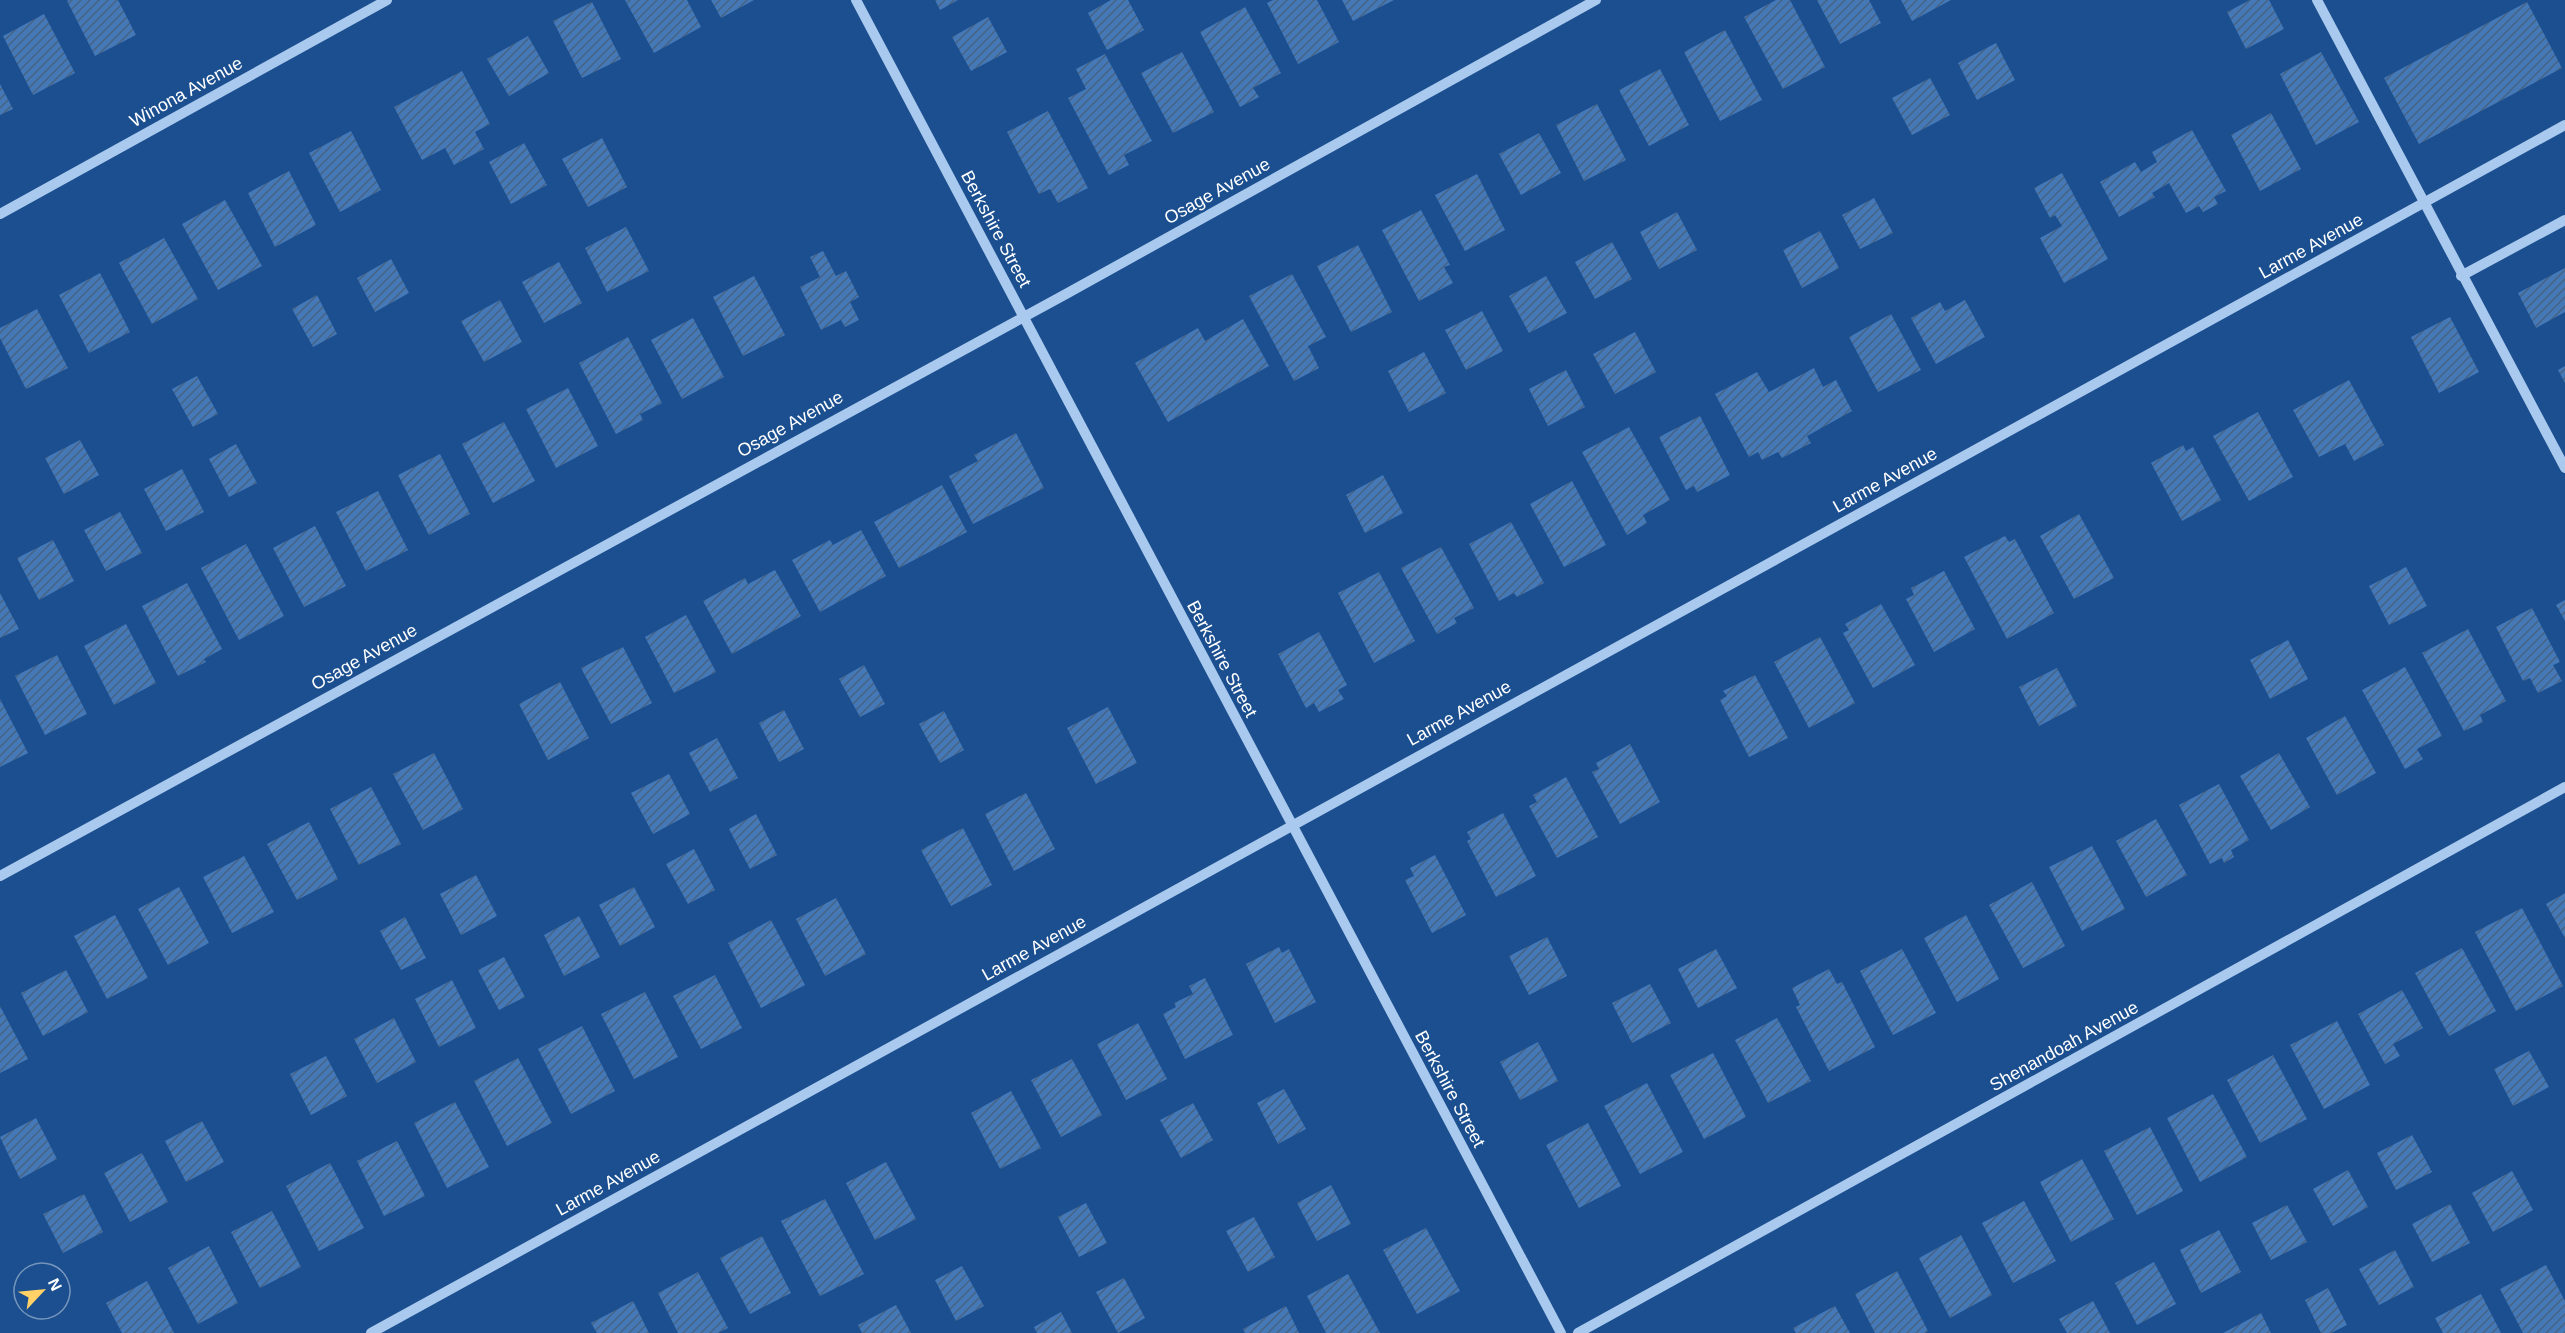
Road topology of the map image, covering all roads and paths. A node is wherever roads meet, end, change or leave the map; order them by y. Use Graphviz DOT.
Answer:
graph roads {
  1 [pos="387,0"];
  2 [pos="856,0"];
  3 [pos="1596,0"];
  4 [pos="2317,0"];
  5 [pos="2565,125"];
  6 [pos="2422,204"];
  7 [pos="0,214"];
  8 [pos="2565,220"];
  9 [pos="2461,276"];
  10 [pos="1024,316"];
  11 [pos="2565,468"];
  12 [pos="2565,787"];
  13 [pos="1290,825"];
  14 [pos="0,876"];
  15 [pos="371,1333"];
  16 [pos="1561,1333"];
  17 [pos="1578,1333"];
  1 -- 7 [label="street, Winona Avenue"];
  2 -- 10 [label="street, Berkshire Street"];
  3 -- 10 [label="street, Osage Avenue"];
  4 -- 6 [label="street"];
  5 -- 6 [label="street, Larme Avenue"];
  6 -- 9 [label="street"];
  6 -- 13 [label="street, Larme Avenue"];
  8 -- 9 [label="street"];
  9 -- 11 [label="street"];
  10 -- 13 [label="street, Berkshire Street"];
  10 -- 14 [label="street, Osage Avenue"];
  12 -- 17 [label="street, Shenandoah Avenue"];
  13 -- 15 [label="street, Larme Avenue"];
  13 -- 16 [label="street, Berkshire Street"];
}
